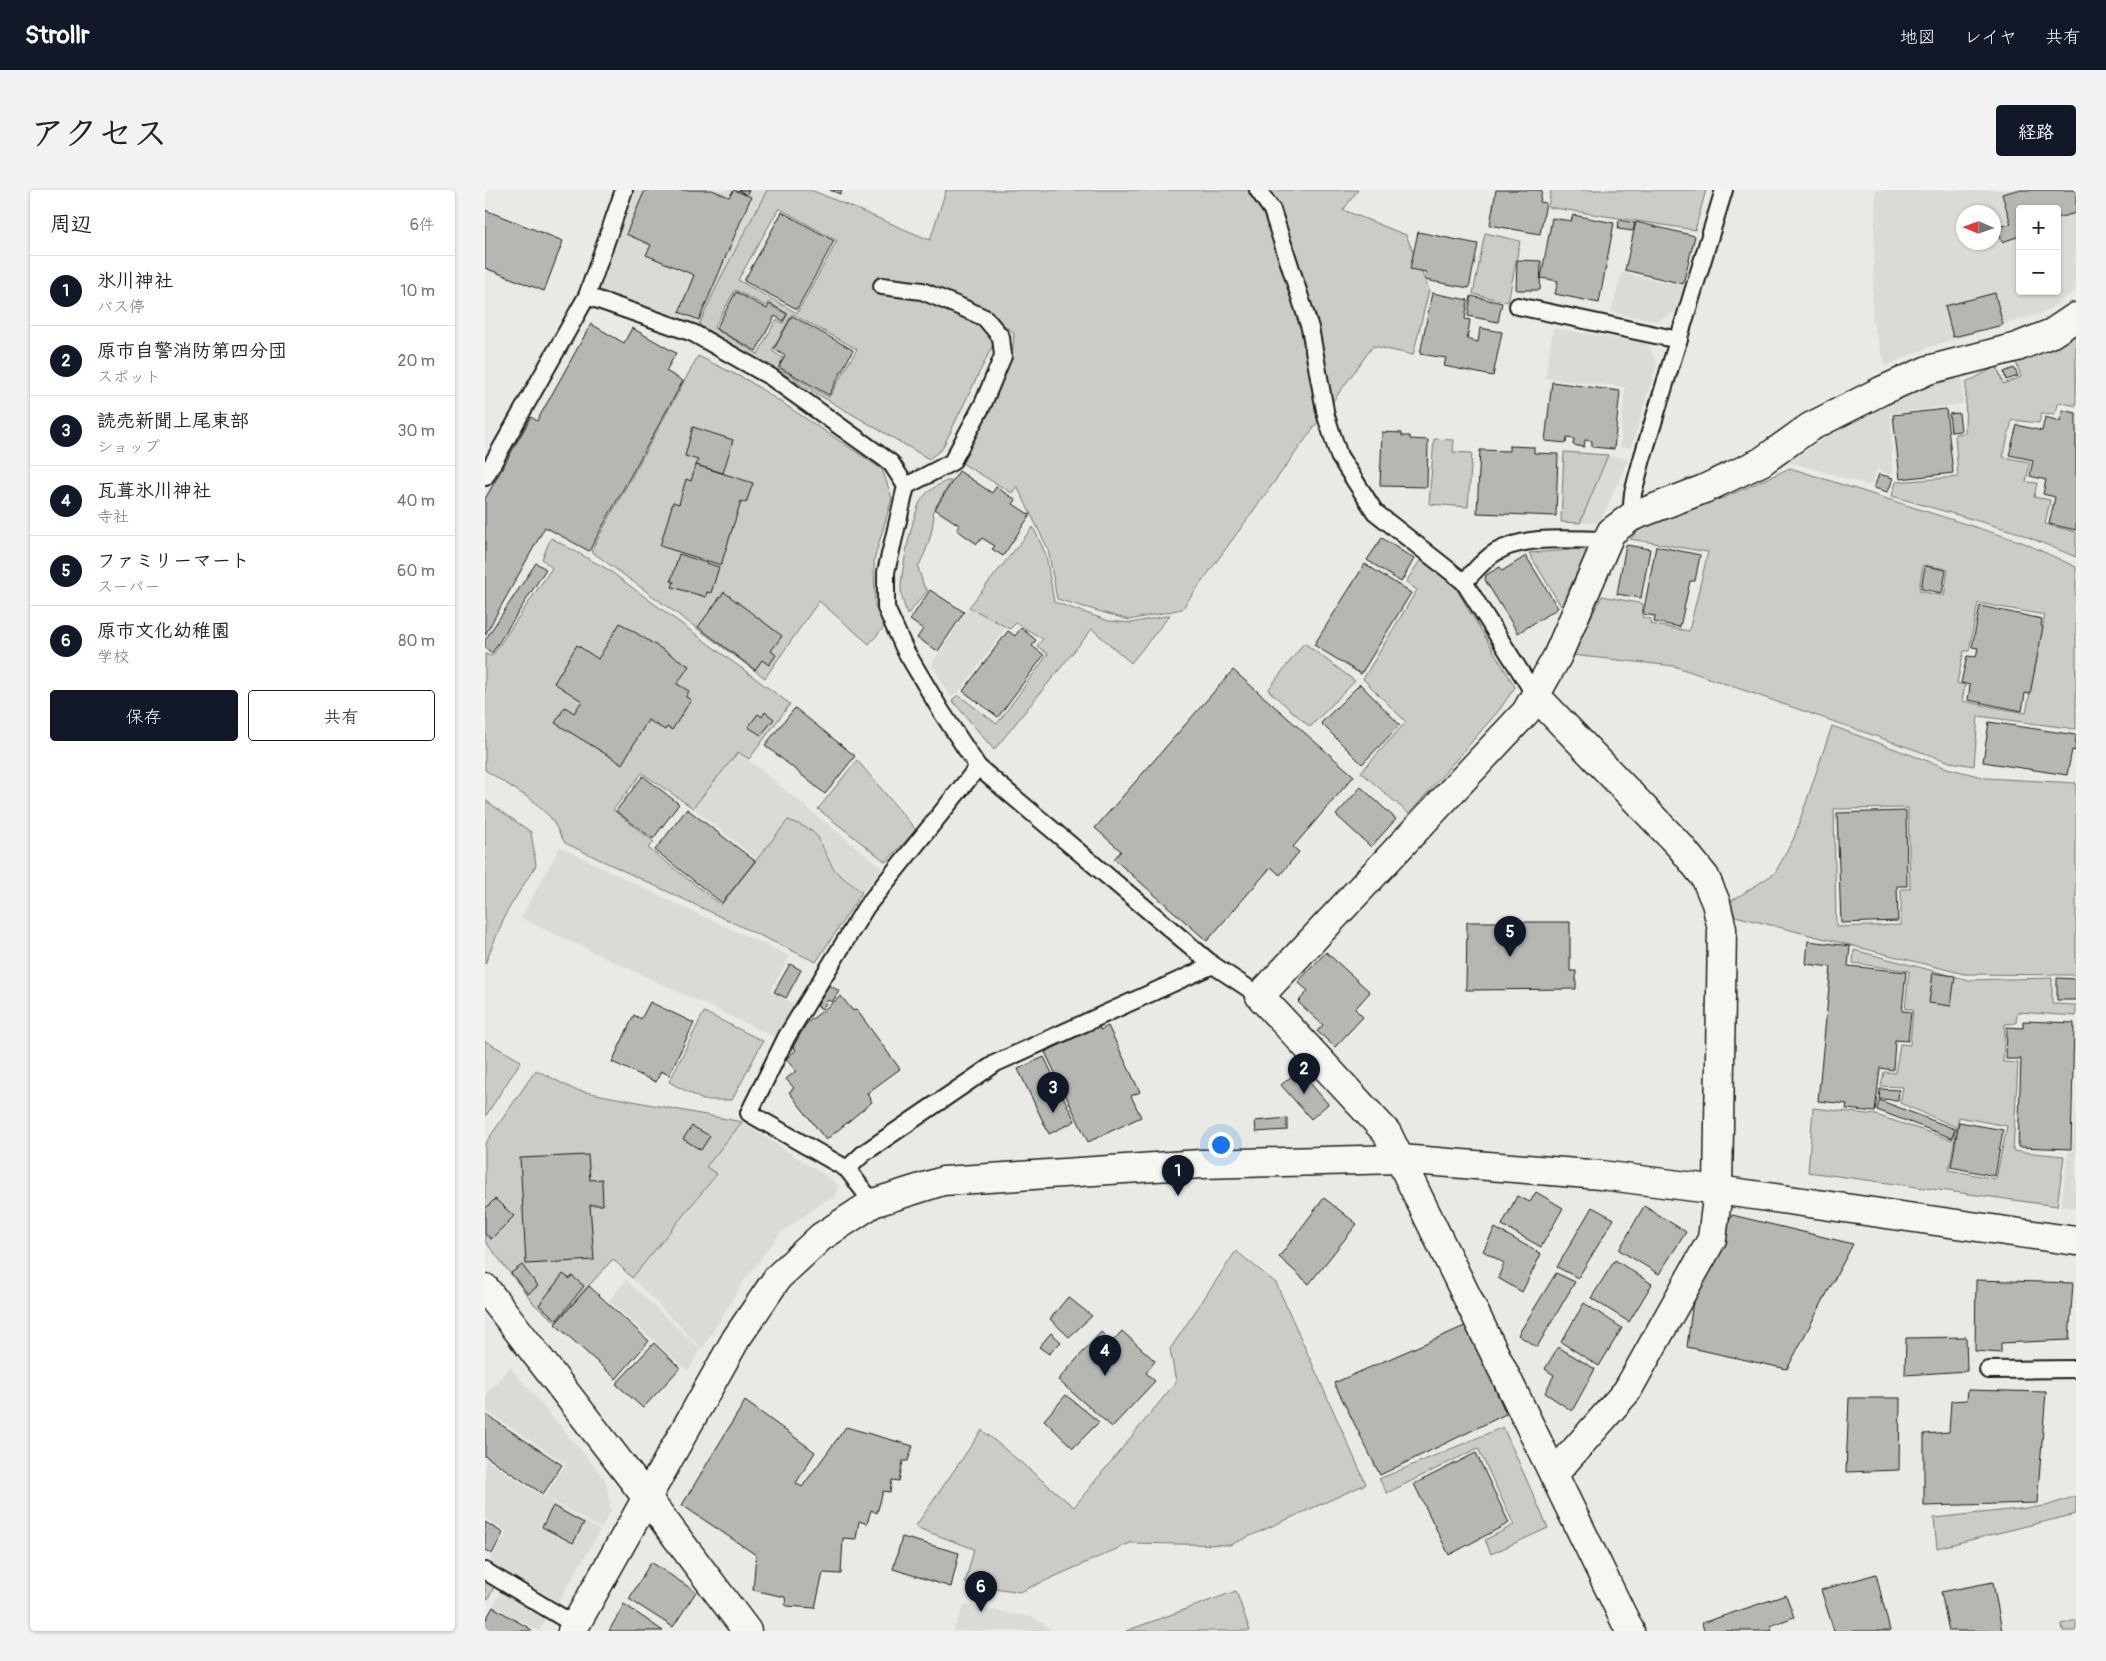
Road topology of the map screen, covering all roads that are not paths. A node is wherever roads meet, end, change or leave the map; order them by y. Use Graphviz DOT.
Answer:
graph roads {
  1 [pos="624,190"];
  2 [pos="1258,190"];
  3 [pos="1724,190"];
  4 [pos="882,286"];
  5 [pos="587,296"];
  6 [pos="1518,306"];
  7 [pos="2076,317"];
  8 [pos="1679,340"];
  9 [pos="485,476"];
  10 [pos="906,486"];
  11 [pos="1631,517"];
  12 [pos="1608,540"];
  13 [pos="1464,582"];
  14 [pos="1535,695"];
  15 [pos="978,767"];
  16 [pos="1213,965"];
  17 [pos="1260,996"];
  18 [pos="1400,1160"];
  19 [pos="847,1169"];
  20 [pos="1718,1190"];
  21 [pos="873,1203"];
  22 [pos="2076,1240"];
  23 [pos="485,1288"];
  24 [pos="2076,1369"];
  25 [pos="1988,1370"];
  26 [pos="1554,1474"];
  27 [pos="647,1498"];
  28 [pos="485,1571"];
  29 [pos="574,1628"];
  30 [pos="747,1631"];
  31 [pos="1630,1631"];
  1 -- 5 [label="lane"];
  2 -- 13 [label="lane"];
  3 -- 8 [label="lane"];
  4 -- 10 [label="lane"];
  5 -- 9 [label="lane"];
  5 -- 10 [label="lane"];
  6 -- 8 [label="lane"];
  7 -- 11 [label="street"];
  8 -- 11 [label="lane"];
  10 -- 15 [label="lane"];
  11 -- 12 [label="street"];
  12 -- 13 [label="lane"];
  12 -- 14 [label="street"];
  13 -- 14 [label="lane"];
  14 -- 17 [label="street"];
  14 -- 20 [label="street"];
  15 -- 16 [label="lane"];
  15 -- 19 [label="lane"];
  16 -- 17 [label="lane"];
  16 -- 19 [label="lane"];
  17 -- 18 [label="street"];
  18 -- 20 [label="street"];
  18 -- 21 [label="street"];
  18 -- 26 [label="street"];
  19 -- 21 [label="lane"];
  20 -- 22 [label="street"];
  20 -- 26 [label="street"];
  21 -- 27 [label="street"];
  23 -- 27 [label="street"];
  24 -- 25 [label="lane"];
  26 -- 31 [label="street"];
  27 -- 29 [label="street"];
  27 -- 30 [label="street"];
  28 -- 29 [label="lane"];
}
